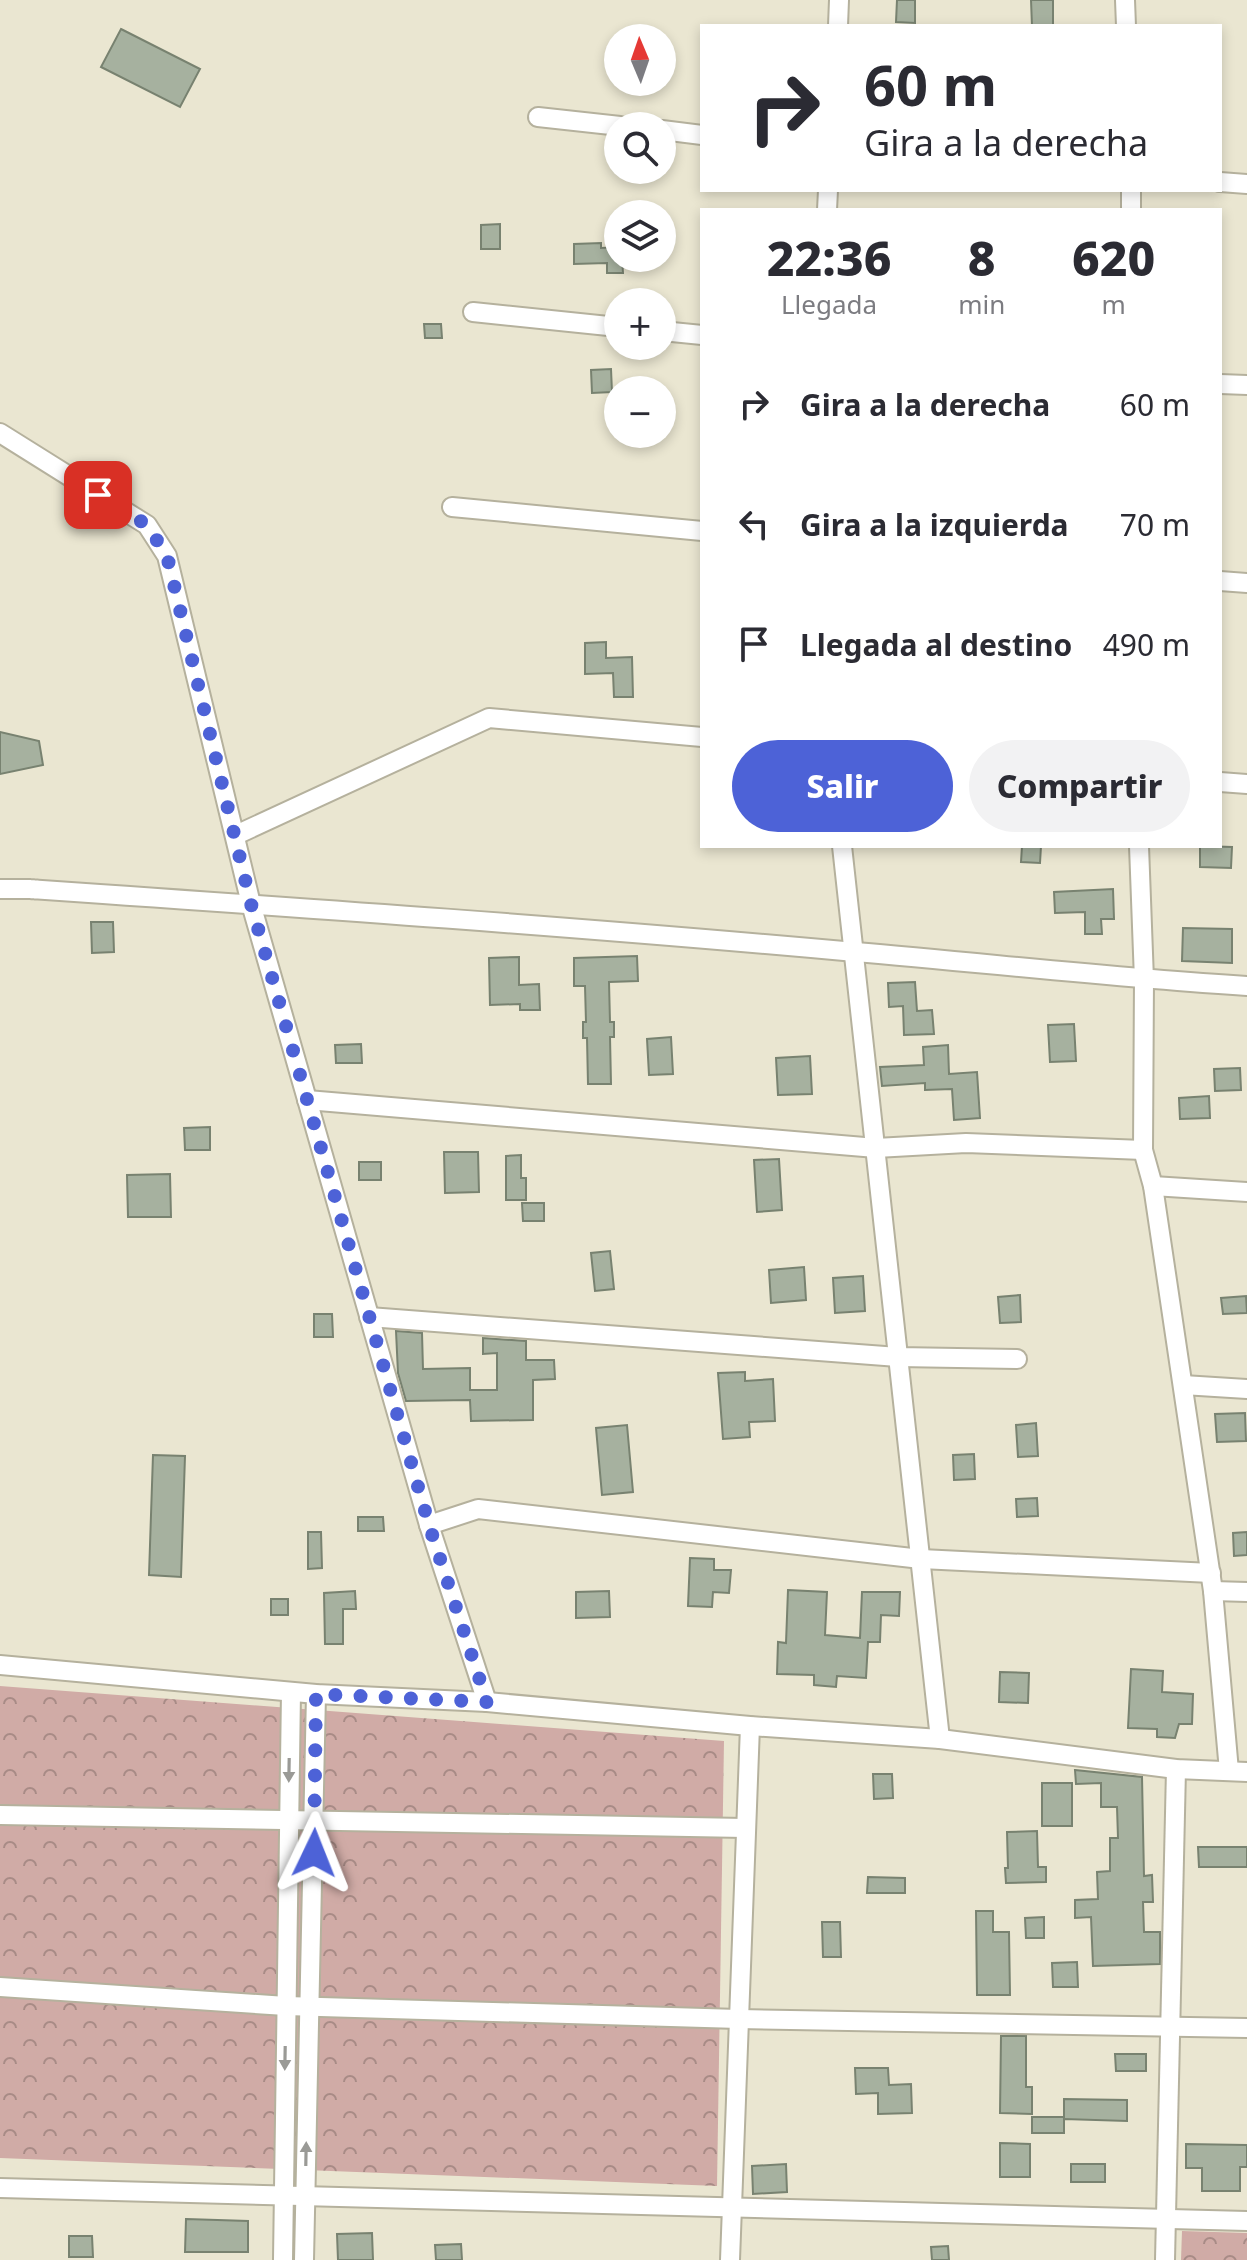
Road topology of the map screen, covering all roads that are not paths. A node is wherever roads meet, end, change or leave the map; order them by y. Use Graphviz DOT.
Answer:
graph roads {
  1 [pos="839,0"];
  2 [pos="1125,0"];
  3 [pos="838,24"];
  4 [pos="1126,24"];
  5 [pos="538,117"];
  6 [pos="604,124"];
  7 [pos="676,132"];
  8 [pos="700,135"];
  9 [pos="1222,182"];
  10 [pos="1247,184"];
  11 [pos="473,312"];
  12 [pos="604,326"];
  13 [pos="676,332"];
  14 [pos="700,335"];
  15 [pos="1222,384"];
  16 [pos="1247,385"];
  17 [pos="0,433"];
  18 [pos="452,507"];
  19 [pos="700,531"];
  20 [pos="1222,581"];
  21 [pos="1247,583"];
  22 [pos="700,737"];
  23 [pos="1222,782"];
  24 [pos="1247,784"];
  25 [pos="236,835"];
  26 [pos="842,848"];
  27 [pos="1139,848"];
  28 [pos="0,889"];
  29 [pos="251,904"];
  30 [pos="854,952"];
  31 [pos="1144,980"];
  32 [pos="1247,986"];
  33 [pos="307,1100"];
  34 [pos="876,1148"];
  35 [pos="1143,1150"];
  36 [pos="1153,1186"];
  37 [pos="1247,1192"];
  38 [pos="369,1317"];
  39 [pos="898,1357"];
  40 [pos="1017,1359"];
  41 [pos="1183,1385"];
  42 [pos="1247,1389"];
  43 [pos="429,1525"];
  44 [pos="921,1559"];
  45 [pos="1212,1582"];
  46 [pos="1247,1592"];
  47 [pos="0,1665"];
  48 [pos="291,1692"];
  49 [pos="316,1694"];
  50 [pos="487,1702"];
  51 [pos="750,1726"];
  52 [pos="940,1739"];
  53 [pos="1176,1769"];
  54 [pos="1238,1771"];
  55 [pos="0,1815"];
  56 [pos="289,1821"];
  57 [pos="315,1822"];
  58 [pos="745,1828"];
  59 [pos="0,1987"];
  60 [pos="286,2006"];
  61 [pos="309,2007"];
  62 [pos="739,2019"];
  63 [pos="1170,2027"];
  64 [pos="1247,2028"];
  65 [pos="0,2188"];
  66 [pos="284,2196"];
  67 [pos="305,2197"];
  68 [pos="731,2207"];
  69 [pos="1166,2219"];
  70 [pos="1247,2221"];
  71 [pos="283,2260"];
  72 [pos="304,2260"];
  73 [pos="730,2260"];
  74 [pos="1165,2260"];
  1 -- 3 [label="street"];
  2 -- 4 [label="street"];
  5 -- 6 [label="street"];
  7 -- 8 [label="street"];
  9 -- 10 [label="street"];
  11 -- 12 [label="street"];
  13 -- 14 [label="street"];
  15 -- 16 [label="street"];
  17 -- 25 [label="street"];
  18 -- 19 [label="street"];
  20 -- 21 [label="street"];
  22 -- 25 [label="street"];
  23 -- 24 [label="street"];
  25 -- 29 [label="street"];
  26 -- 30 [label="street"];
  27 -- 31 [label="street"];
  28 -- 29 [label="street"];
  29 -- 30 [label="street"];
  29 -- 33 [label="street"];
  30 -- 31 [label="street"];
  30 -- 34 [label="street"];
  31 -- 32 [label="street"];
  31 -- 35 [label="street"];
  33 -- 34 [label="street"];
  33 -- 38 [label="street"];
  34 -- 35 [label="street"];
  34 -- 39 [label="street"];
  35 -- 36 [label="street"];
  36 -- 37 [label="street"];
  36 -- 41 [label="street"];
  38 -- 39 [label="street"];
  38 -- 43 [label="street"];
  39 -- 40 [label="street"];
  39 -- 44 [label="street"];
  41 -- 42 [label="street"];
  41 -- 45 [label="street"];
  43 -- 44 [label="street"];
  43 -- 50 [label="street"];
  44 -- 45 [label="street"];
  44 -- 52 [label="street"];
  45 -- 46 [label="street"];
  45 -- 54 [label="street"];
  47 -- 48 [label="street"];
  48 -- 49 [label="street"];
  48 -- 56 [label="street, one-way"];
  49 -- 50 [label="street"];
  49 -- 57 [label="street"];
  50 -- 51 [label="street"];
  51 -- 52 [label="street"];
  51 -- 58 [label="street"];
  52 -- 53 [label="street"];
  53 -- 54 [label="street"];
  53 -- 63 [label="street"];
  55 -- 56 [label="street"];
  56 -- 57 [label="street"];
  56 -- 60 [label="street"];
  57 -- 58 [label="street"];
  57 -- 61 [label="street"];
  58 -- 62 [label="street"];
  59 -- 60 [label="street"];
  60 -- 61 [label="street"];
  60 -- 66 [label="street, one-way"];
  61 -- 62 [label="street"];
  67 -- 61 [label="street, one-way"];
  62 -- 63 [label="street"];
  62 -- 68 [label="street"];
  63 -- 64 [label="street"];
  63 -- 69 [label="street"];
  65 -- 66 [label="street"];
  66 -- 67 [label="street"];
  66 -- 71 [label="street"];
  67 -- 68 [label="street"];
  67 -- 72 [label="street"];
  68 -- 69 [label="street"];
  68 -- 73 [label="street"];
  69 -- 70 [label="street"];
  69 -- 74 [label="street"];
}
